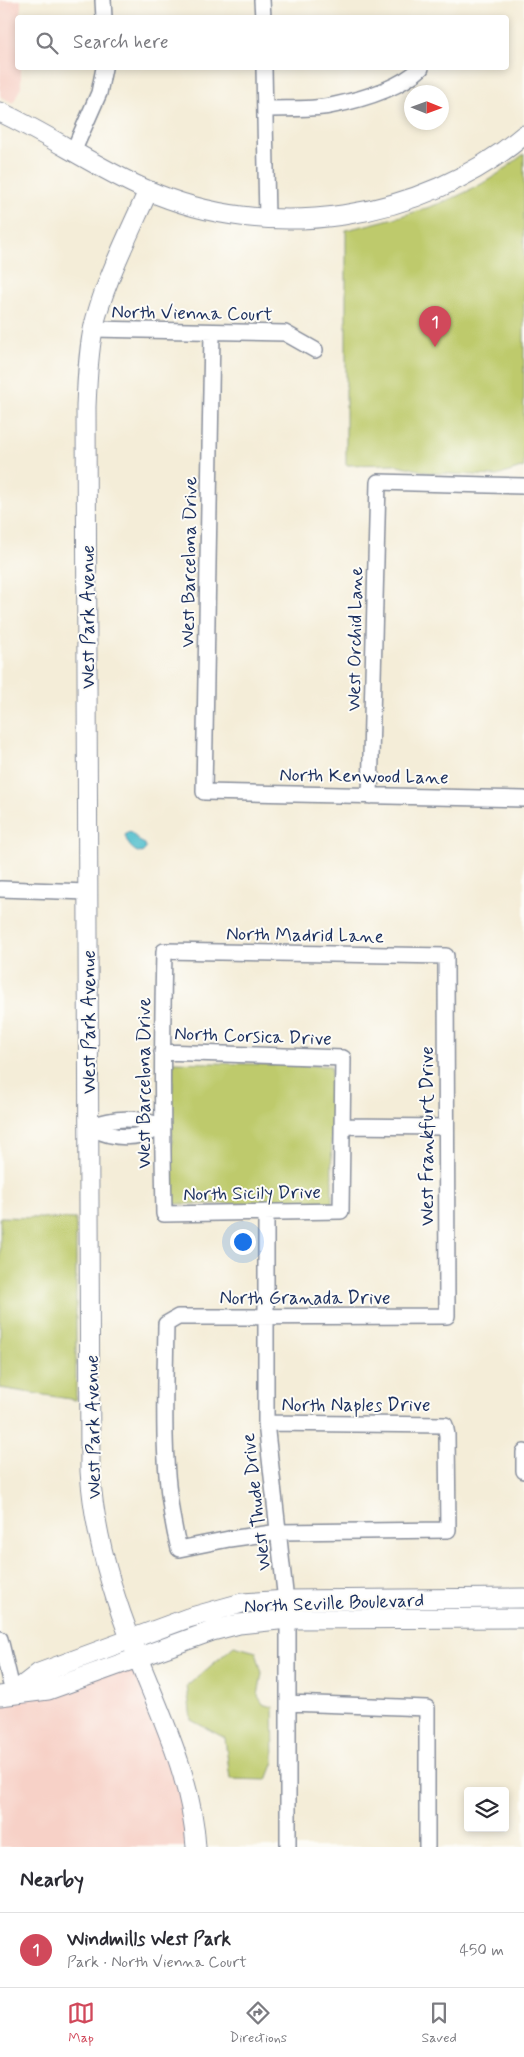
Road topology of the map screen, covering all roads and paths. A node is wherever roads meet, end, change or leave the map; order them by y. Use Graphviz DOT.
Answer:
graph roads {
  1 [pos="103,0"];
  2 [pos="262,0"];
  3 [pos="104,15"];
  4 [pos="263,15"];
  5 [pos="104,70"];
  6 [pos="264,70"];
  7 [pos="419,70"];
  8 [pos="265,109"];
  9 [pos="0,112"];
  10 [pos="524,135"];
  11 [pos="73,152"];
  12 [pos="148,190"];
  13 [pos="267,218"];
  14 [pos="93,329"];
  15 [pos="212,333"];
  16 [pos="315,350"];
  17 [pos="524,486"];
  18 [pos="204,792"];
  19 [pos="370,796"];
  20 [pos="524,799"];
  21 [pos="0,889"];
  22 [pos="88,892"];
  23 [pos="164,951"];
  24 [pos="446,956"];
  25 [pos="162,1052"];
  26 [pos="342,1126"];
  27 [pos="446,1127"];
  28 [pos="88,1128"];
  29 [pos="163,1128"];
  30 [pos="266,1212"];
  31 [pos="164,1214"];
  32 [pos="446,1316"];
  33 [pos="266,1317"];
  34 [pos="266,1423"];
  35 [pos="524,1452"];
  36 [pos="523,1471"];
  37 [pos="279,1532"];
  38 [pos="524,1598"];
  39 [pos="286,1600"];
  40 [pos="524,1618"];
  41 [pos="288,1619"];
  42 [pos="0,1639"];
  43 [pos="131,1640"];
  44 [pos="139,1657"];
  45 [pos="6,1694"];
  46 [pos="288,1703"];
  47 [pos="196,1847"];
  48 [pos="288,1847"];
  49 [pos="427,1847"];
  1 -- 3 [label="street"];
  2 -- 4 [label="street"];
  5 -- 11 [label="street"];
  6 -- 8 [label="street"];
  7 -- 8 [label="street"];
  8 -- 13 [label="street"];
  9 -- 11 [label="street"];
  10 -- 13 [label="street"];
  11 -- 12 [label="street"];
  12 -- 13 [label="street"];
  12 -- 14 [label="street, West Park Avenue"];
  14 -- 15 [label="street, North Vienna Court"];
  14 -- 22 [label="street, West Park Avenue"];
  15 -- 16 [label="street, North Vienna Court"];
  15 -- 18 [label="street, West Barcelona Drive"];
  17 -- 19 [label="street, West Orchid Lane"];
  18 -- 19 [label="street, North Kenwood Lane"];
  19 -- 20 [label="street, North Kenwood Lane"];
  21 -- 22 [label="street"];
  22 -- 28 [label="street, West Park Avenue"];
  23 -- 24 [label="street, North Madrid Lane"];
  23 -- 25 [label="street, West Barcelona Drive"];
  24 -- 27 [label="street, West Frankfurt Drive"];
  25 -- 26 [label="street, North Corsica Drive"];
  25 -- 29 [label="street, West Barcelona Drive"];
  26 -- 27 [label="street"];
  26 -- 30 [label="street, North Sicily Drive"];
  27 -- 32 [label="street, West Frankfurt Drive"];
  28 -- 29 [label="street"];
  28 -- 43 [label="street, West Park Avenue"];
  29 -- 31 [label="street, West Barcelona Drive"];
  30 -- 31 [label="street, North Sicily Drive"];
  30 -- 33 [label="street, West Thude Drive"];
  32 -- 33 [label="street, North Granada Drive"];
  33 -- 34 [label="street, West Thude Drive"];
  33 -- 37 [label="street, North Granada Drive"];
  34 -- 37 [label="street, West Thude Drive"];
  34 -- 37 [label="street, North Naples Drive"];
  35 -- 36 [label="street"];
  37 -- 39 [label="street, West Thude Drive"];
  38 -- 39 [label="street, North Seville Boulevard"];
  39 -- 41 [label="street, West Thude Drive"];
  39 -- 43 [label="street, North Seville Boulevard"];
  40 -- 41 [label="street, North Seville Boulevard"];
  41 -- 44 [label="street, North Seville Boulevard"];
  41 -- 46 [label="street, West Thude Drive"];
  42 -- 45 [label="street"];
  43 -- 44 [label="street, West Park Avenue"];
  43 -- 45 [label="street, North Seville Boulevard"];
  44 -- 45 [label="street, North Seville Boulevard"];
  44 -- 47 [label="street, West Park Avenue"];
  46 -- 48 [label="street, West Thude Drive"];
  46 -- 49 [label="street"];
}
